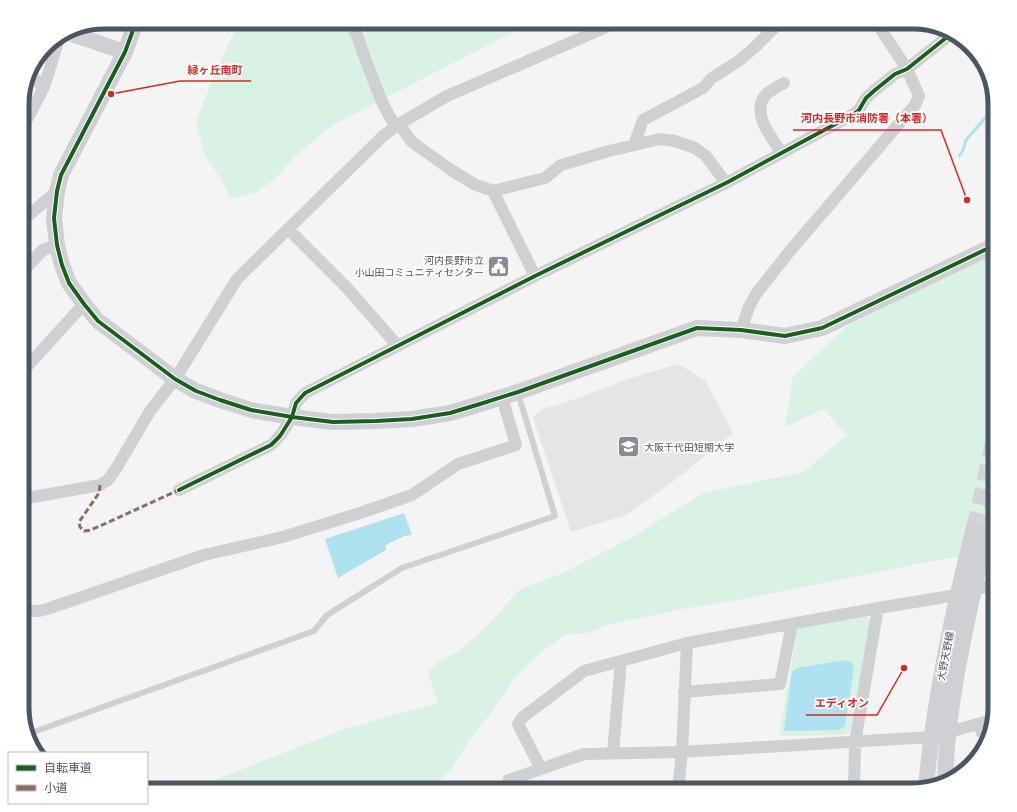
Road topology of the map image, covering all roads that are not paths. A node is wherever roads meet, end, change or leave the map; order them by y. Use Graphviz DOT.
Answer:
graph roads {
  1 [pos="133,29"];
  2 [pos="355,29"];
  3 [pos="602,29"];
  4 [pos="773,29"];
  5 [pos="881,29"];
  6 [pos="76,35"];
  7 [pos="947,38"];
  8 [pos="57,46"];
  9 [pos="125,52"];
  10 [pos="907,69"];
  11 [pos="34,78"];
  12 [pos="784,83"];
  13 [pos="44,87"];
  14 [pos="29,116"];
  15 [pos="398,126"];
  16 [pos="634,145"];
  17 [pos="782,153"];
  18 [pos="726,183"];
  19 [pos="57,191"];
  20 [pos="493,191"];
  21 [pos="29,215"];
  22 [pos="288,229"];
  23 [pos="57,245"];
  24 [pos="988,248"];
  25 [pos="29,265"];
  26 [pos="535,276"];
  27 [pos="84,304"];
  28 [pos="741,330"];
  29 [pos="398,346"];
  30 [pos="29,364"];
  31 [pos="175,379"];
  32 [pos="518,392"];
  33 [pos="502,397"];
  34 [pos="292,417"];
  35 [pos="179,490"];
  36 [pos="29,497"];
  37 [pos="988,586"];
  38 [pos="974,590"];
  39 [pos="957,595"];
  40 [pos="878,608"];
  41 [pos="29,611"];
  42 [pos="792,624"];
  43 [pos="687,643"];
  44 [pos="621,661"];
  45 [pos="684,692"];
  46 [pos="987,724"];
  47 [pos="34,732"];
  48 [pos="947,734"];
  49 [pos="931,737"];
  50 [pos="855,742"];
  51 [pos="682,752"];
  52 [pos="613,753"];
  53 [pos="541,769"];
  54 [pos="945,775"];
  55 [pos="926,782"];
  56 [pos="510,783"];
  57 [pos="679,783"];
  58 [pos="854,783"];
  1 -- 9 [label="street"];
  2 -- 15 [label="street"];
  3 -- 15 [label="street"];
  4 -- 16 [label="street"];
  5 -- 10 [label="street"];
  6 -- 9 [label="street"];
  7 -- 10 [label="street"];
  8 -- 13 [label="street"];
  9 -- 19 [label="street"];
  10 -- 17 [label="street"];
  10 -- 28 [label="street"];
  11 -- 13 [label="street"];
  12 -- 17 [label="street"];
  13 -- 14 [label="street"];
  15 -- 20 [label="street"];
  15 -- 22 [label="street"];
  16 -- 18 [label="street"];
  16 -- 20 [label="street"];
  17 -- 18 [label="street"];
  18 -- 26 [label="street"];
  19 -- 21 [label="street"];
  19 -- 23 [label="street"];
  20 -- 26 [label="street"];
  22 -- 29 [label="street"];
  22 -- 31 [label="street"];
  23 -- 25 [label="street"];
  23 -- 27 [label="street"];
  24 -- 28 [label="street"];
  26 -- 29 [label="street"];
  27 -- 30 [label="street"];
  27 -- 31 [label="street"];
  28 -- 32 [label="street"];
  29 -- 34 [label="street"];
  31 -- 34 [label="street"];
  31 -- 36 [label="street"];
  32 -- 33 [label="street"];
  32 -- 47 [label="lane"];
  33 -- 34 [label="street"];
  33 -- 41 [label="street"];
  34 -- 35 [label="street"];
  37 -- 38 [label="street"];
  38 -- 39 [label="street, 大野天野線"];
  38 -- 48 [label="street, 大野天野線"];
  39 -- 40 [label="street"];
  39 -- 49 [label="street, 大野天野線"];
  40 -- 42 [label="street"];
  40 -- 50 [label="street"];
  42 -- 43 [label="street"];
  42 -- 45 [label="street"];
  43 -- 44 [label="street"];
  43 -- 45 [label="street"];
  44 -- 52 [label="street"];
  44 -- 53 [label="street"];
  45 -- 51 [label="street"];
  46 -- 48 [label="street"];
  48 -- 49 [label="street"];
  48 -- 54 [label="street, 大野天野線"];
  49 -- 50 [label="street"];
  49 -- 55 [label="street, 大野天野線"];
  50 -- 51 [label="street"];
  50 -- 58 [label="street"];
  51 -- 52 [label="street"];
  51 -- 57 [label="street"];
  52 -- 53 [label="street"];
  53 -- 56 [label="street"];
}
